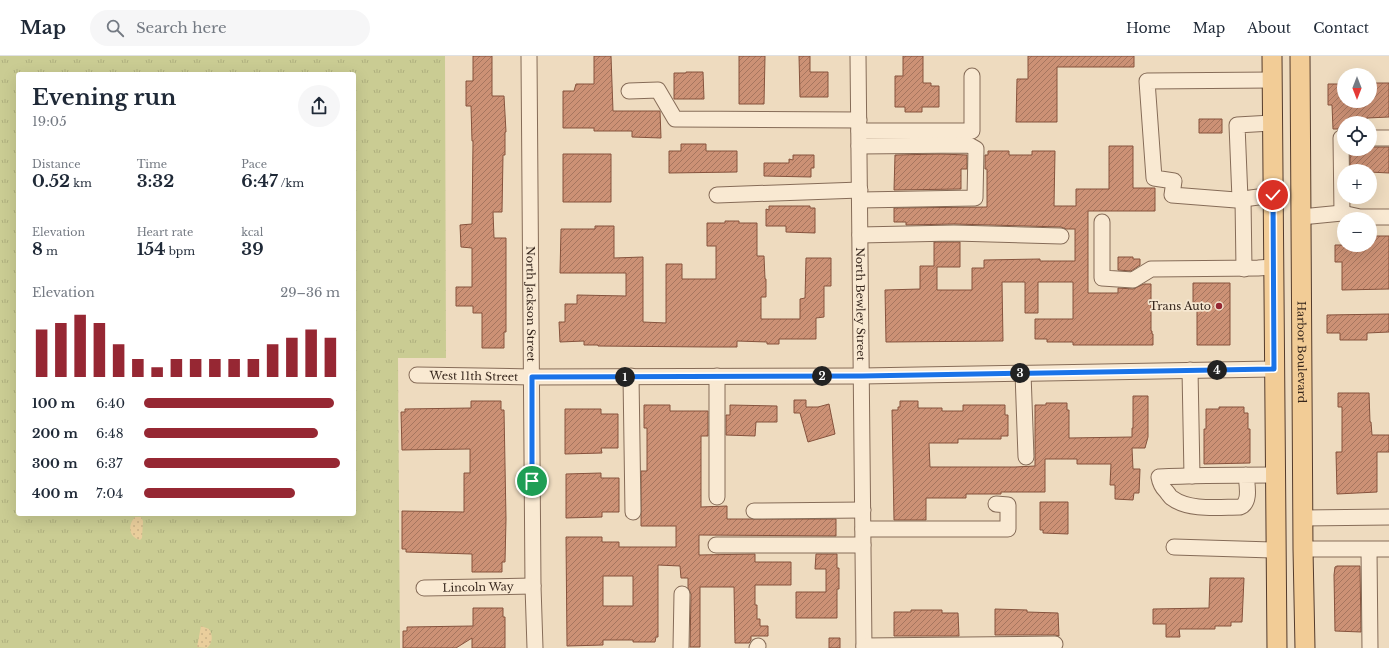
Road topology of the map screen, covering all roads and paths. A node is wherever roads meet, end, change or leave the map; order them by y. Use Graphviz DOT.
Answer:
graph roads {
  1 [pos="529,56"];
  2 [pos="858,56"];
  3 [pos="1272,56"];
  4 [pos="1300,56"];
  5 [pos="972,76"];
  6 [pos="1272,80"];
  7 [pos="629,91"];
  8 [pos="1272,123"];
  9 [pos="859,132"];
  10 [pos="1377,138"];
  11 [pos="1389,138"];
  12 [pos="1341,156"];
  13 [pos="717,195"];
  14 [pos="860,195"];
  15 [pos="1273,195"];
  16 [pos="1242,199"];
  17 [pos="1342,212"];
  18 [pos="1337,213"];
  19 [pos="1301,217"];
  20 [pos="1377,217"];
  21 [pos="1389,217"];
  22 [pos="1102,222"];
  23 [pos="860,235"];
  24 [pos="1061,236"];
  25 [pos="1274,267"];
  26 [pos="1244,269"];
  27 [pos="1274,369"];
  28 [pos="1190,370"];
  29 [pos="1023,373"];
  30 [pos="417,375"];
  31 [pos="631,376"];
  32 [pos="717,376"];
  33 [pos="862,376"];
  34 [pos="532,377"];
  35 [pos="1026,457"];
  36 [pos="1246,475"];
  37 [pos="1275,475"];
  38 [pos="1192,476"];
  39 [pos="718,497"];
  40 [pos="996,504"];
  41 [pos="863,510"];
  42 [pos="754,511"];
  43 [pos="633,512"];
  44 [pos="1389,516"];
  45 [pos="1303,518"];
  46 [pos="863,530"];
  47 [pos="716,546"];
  48 [pos="863,546"];
  49 [pos="1174,547"];
  50 [pos="1303,549"];
  51 [pos="1389,549"];
  52 [pos="1276,550"];
  53 [pos="1369,550"];
  54 [pos="533,586"];
  55 [pos="424,588"];
  56 [pos="682,594"];
  57 [pos="1055,644"];
  58 [pos="864,647"];
  59 [pos="535,648"];
  60 [pos="682,648"];
  61 [pos="1277,648"];
  62 [pos="1305,648"];
  63 [pos="1370,648"];
  1 -- 34 [label="street, North Jackson Street"];
  2 -- 9 [label="street, North Bewley Street"];
  3 -- 6 [label="main road"];
  4 -- 19 [label="main road, Harbor Boulevard"];
  5 -- 9 [label="street"];
  6 -- 8 [label="main road"];
  6 -- 16 [label="street"];
  7 -- 9 [label="street"];
  8 -- 15 [label="main road"];
  8 -- 16 [label="street"];
  9 -- 14 [label="street, North Bewley Street"];
  9 -- 14 [label="street"];
  10 -- 11 [label="street"];
  12 -- 17 [label="street"];
  13 -- 14 [label="street"];
  14 -- 23 [label="street, North Bewley Street"];
  15 -- 16 [label="street"];
  15 -- 25 [label="main road"];
  16 -- 26 [label="street"];
  18 -- 19 [label="street"];
  19 -- 45 [label="main road, Harbor Boulevard"];
  20 -- 21 [label="street"];
  22 -- 26 [label="street"];
  23 -- 24 [label="street"];
  23 -- 33 [label="street, North Bewley Street"];
  25 -- 26 [label="street"];
  25 -- 27 [label="main road"];
  27 -- 28 [label="street, West 11th Street"];
  27 -- 37 [label="main road"];
  28 -- 29 [label="street, West 11th Street"];
  28 -- 38 [label="street"];
  29 -- 33 [label="street, West 11th Street"];
  29 -- 35 [label="street"];
  30 -- 34 [label="street, West 11th Street"];
  31 -- 32 [label="street, West 11th Street"];
  31 -- 34 [label="street, West 11th Street"];
  31 -- 43 [label="street"];
  32 -- 33 [label="street, West 11th Street"];
  32 -- 39 [label="street"];
  33 -- 41 [label="street, North Bewley Street"];
  34 -- 54 [label="street, North Jackson Street"];
  36 -- 37 [label="street"];
  36 -- 38 [label="street"];
  36 -- 38 [label="street"];
  37 -- 52 [label="main road"];
  40 -- 46 [label="street"];
  41 -- 42 [label="street"];
  41 -- 46 [label="street, North Bewley Street"];
  44 -- 45 [label="street"];
  45 -- 50 [label="main road, Harbor Boulevard"];
  46 -- 48 [label="street, North Bewley Street"];
  47 -- 48 [label="street"];
  48 -- 58 [label="street, North Bewley Street"];
  49 -- 52 [label="street"];
  50 -- 53 [label="street"];
  50 -- 62 [label="main road, Harbor Boulevard"];
  51 -- 53 [label="street"];
  52 -- 61 [label="main road"];
  53 -- 63 [label="street"];
  54 -- 55 [label="street, Lincoln Way"];
  54 -- 59 [label="street, North Jackson Street"];
  56 -- 60 [label="street"];
  57 -- 58 [label="street"];
}
